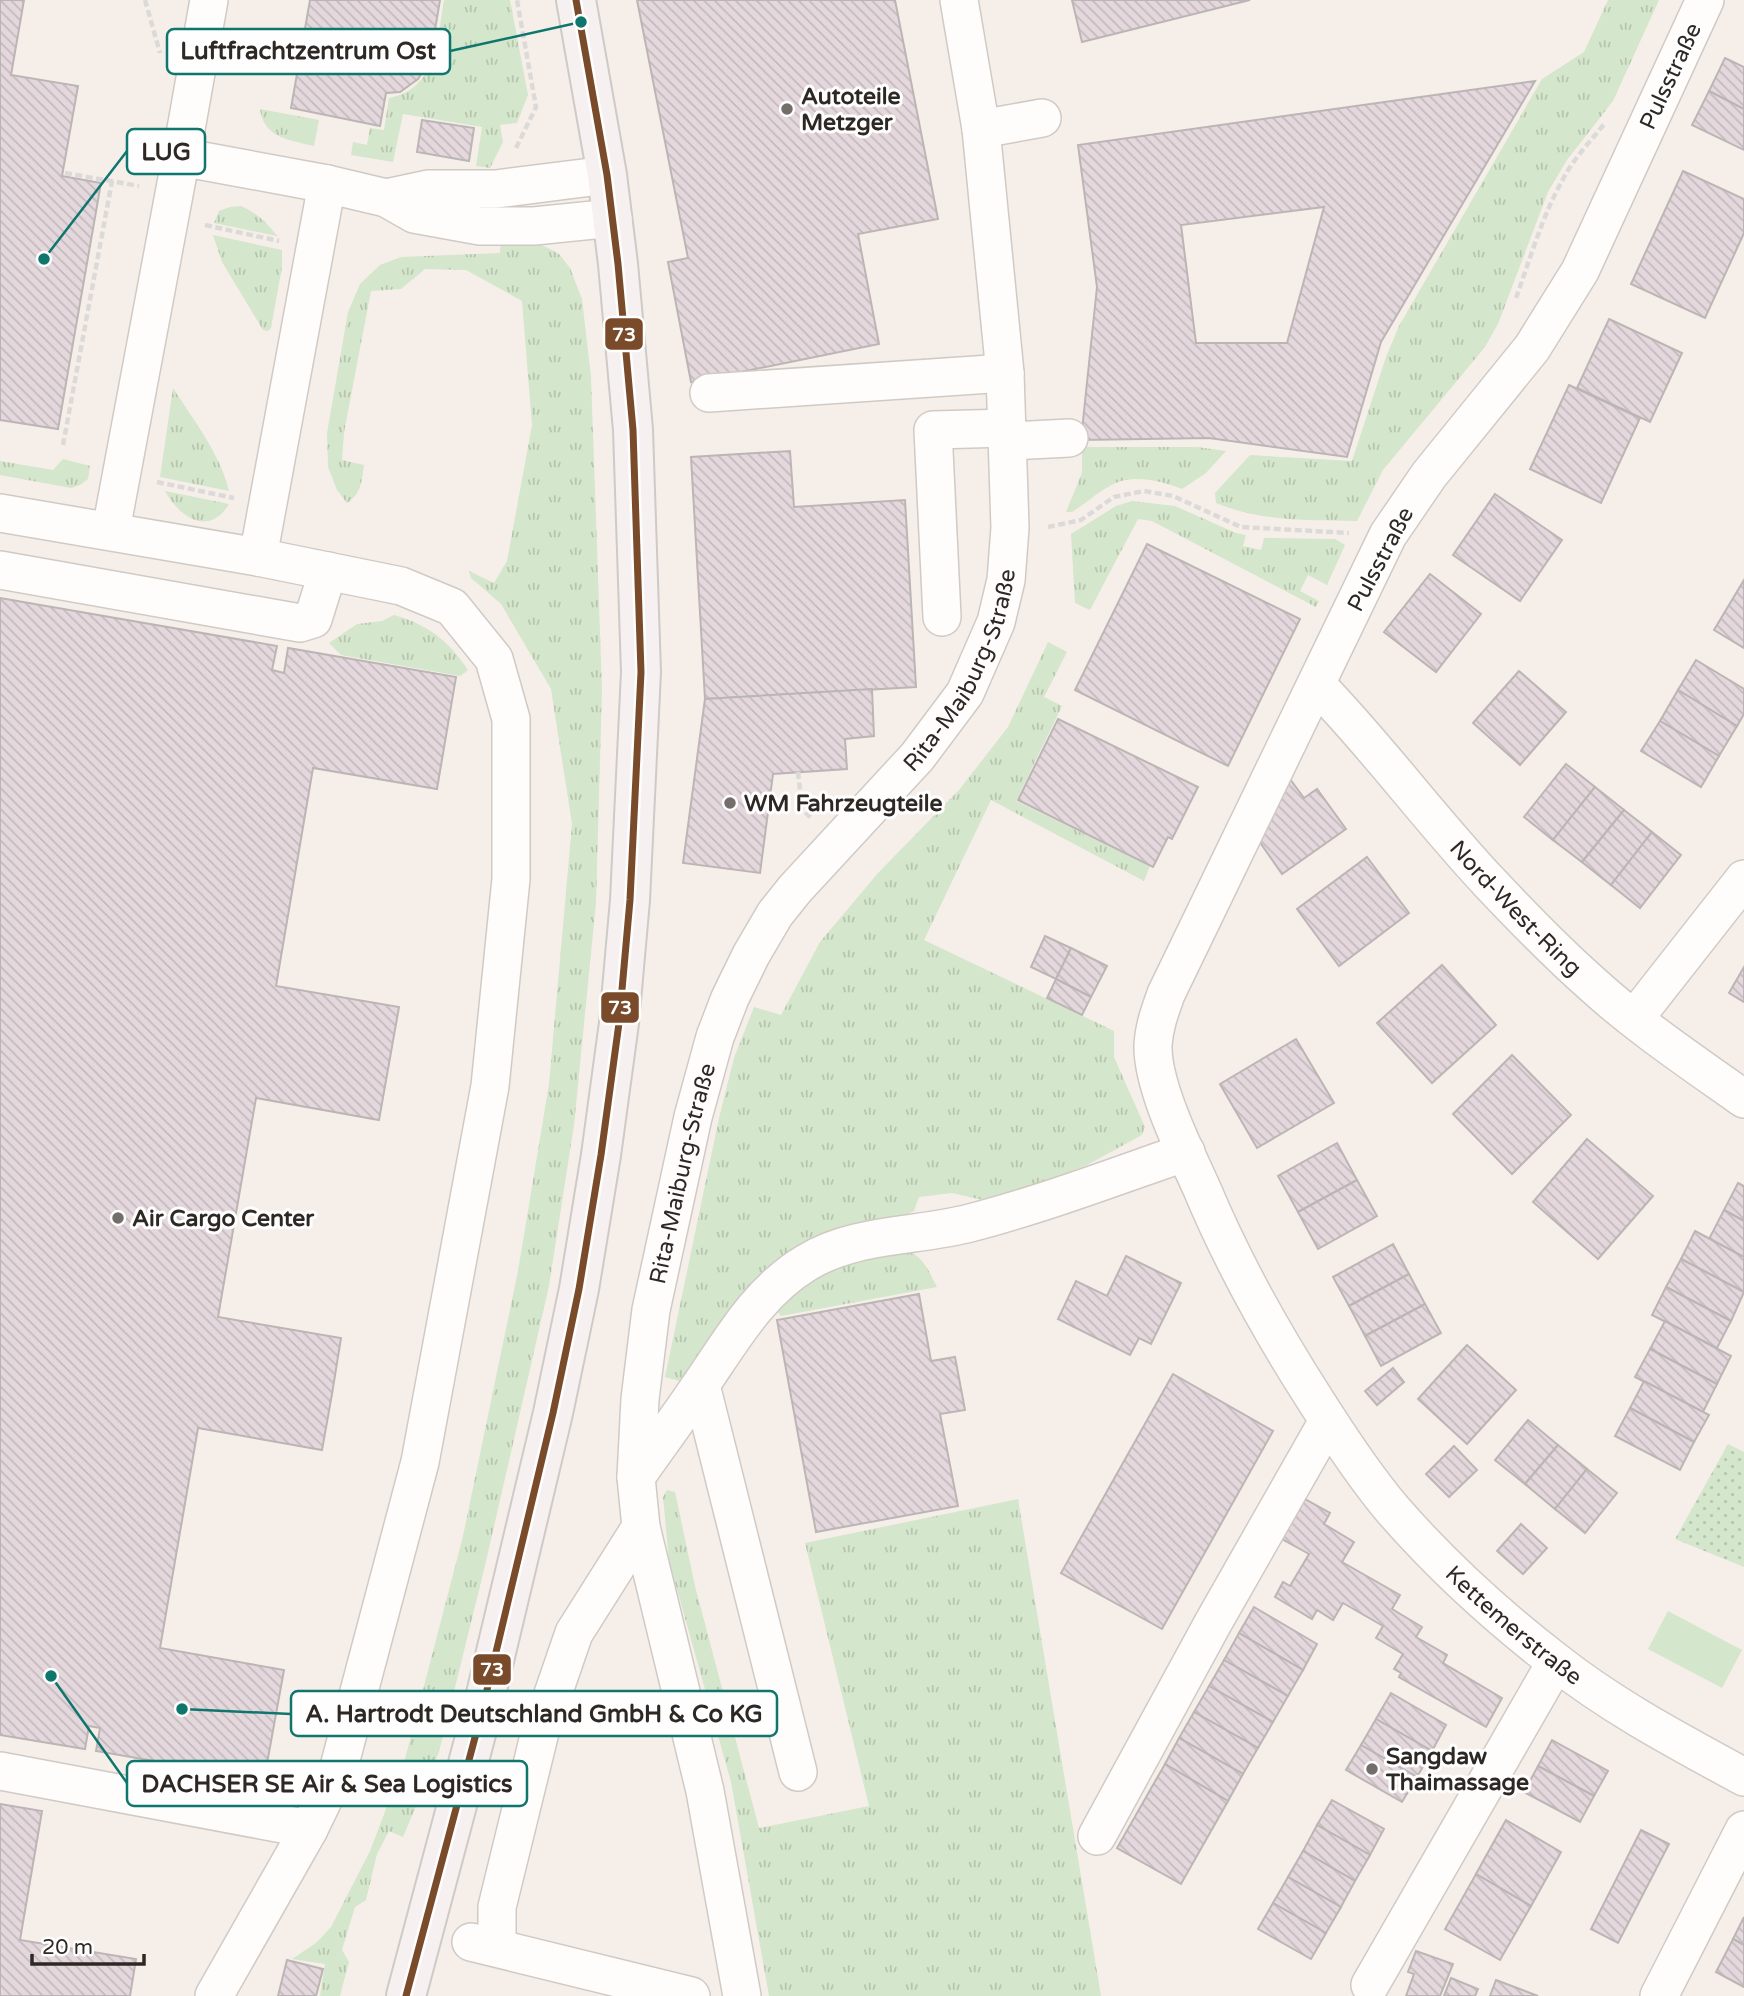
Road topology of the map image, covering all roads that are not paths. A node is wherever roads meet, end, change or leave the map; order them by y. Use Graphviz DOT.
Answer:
graph roads {
  1 [pos="209,0"];
  2 [pos="235,0"];
  3 [pos="576,0"];
  4 [pos="959,0"];
  5 [pos="1705,0"];
  6 [pos="198,64"];
  7 [pos="1041,117"];
  8 [pos="981,129"];
  9 [pos="181,157"];
  10 [pos="607,175"];
  11 [pos="327,184"];
  12 [pos="386,198"];
  13 [pos="613,218"];
  14 [pos="1005,373"];
  15 [pos="709,393"];
  16 [pos="1008,435"];
  17 [pos="1069,439"];
  18 [pos="0,513"];
  19 [pos="111,530"];
  20 [pos="258,557"];
  21 [pos="0,570"];
  22 [pos="328,571"];
  23 [pos="942,617"];
  24 [pos="1317,685"];
  25 [pos="1744,880"];
  26 [pos="1634,1019"];
  27 [pos="1744,1099"];
  28 [pos="1186,1152"];
  29 [pos="701,1385"];
  30 [pos="1328,1420"];
  31 [pos="636,1477"];
  32 [pos="641,1527"];
  33 [pos="1556,1662"];
  34 [pos="0,1771"];
  35 [pos="798,1772"];
  36 [pos="1744,1777"];
  37 [pos="309,1829"];
  38 [pos="1744,1830"];
  39 [pos="1097,1836"];
  40 [pos="1370,1985"];
  41 [pos="214,1996"];
  42 [pos="406,1996"];
  43 [pos="691,1996"];
  44 [pos="742,1996"];
  45 [pos="1659,1996"];
  1 -- 6 [label="street"];
  2 -- 6 [label="street"];
  3 -- 10 [label="main road"];
  4 -- 8 [label="street, Rita-Maiburg-Straße"];
  5 -- 24 [label="street, Pulsstraße"];
  6 -- 9 [label="street"];
  7 -- 8 [label="street"];
  8 -- 14 [label="street, Rita-Maiburg-Straße"];
  9 -- 11 [label="street"];
  9 -- 19 [label="street"];
  10 -- 12 [label="street"];
  10 -- 13 [label="main road"];
  11 -- 12 [label="street"];
  11 -- 20 [label="street"];
  12 -- 13 [label="street"];
  13 -- 42 [label="main road"];
  14 -- 15 [label="street"];
  14 -- 16 [label="street, Rita-Maiburg-Straße"];
  16 -- 17 [label="street"];
  16 -- 23 [label="street"];
  16 -- 31 [label="street, Rita-Maiburg-Straße"];
  18 -- 19 [label="street"];
  19 -- 20 [label="street"];
  20 -- 22 [label="street"];
  21 -- 22 [label="street"];
  22 -- 37 [label="street"];
  24 -- 26 [label="street, Nord-West-Ring"];
  24 -- 28 [label="street, Pulsstraße"];
  25 -- 26 [label="street"];
  26 -- 27 [label="street, Nord-West-Ring"];
  28 -- 29 [label="street"];
  28 -- 30 [label="street, Kettemerstraße"];
  29 -- 31 [label="street"];
  29 -- 35 [label="street"];
  30 -- 33 [label="street, Kettemerstraße"];
  30 -- 39 [label="street"];
  31 -- 32 [label="street, Rita-Maiburg-Straße"];
  32 -- 43 [label="street"];
  32 -- 44 [label="street, Rita-Maiburg-Straße"];
  33 -- 36 [label="street, Kettemerstraße"];
  33 -- 40 [label="street"];
  34 -- 37 [label="street"];
  37 -- 41 [label="street"];
  38 -- 45 [label="street"];
}
